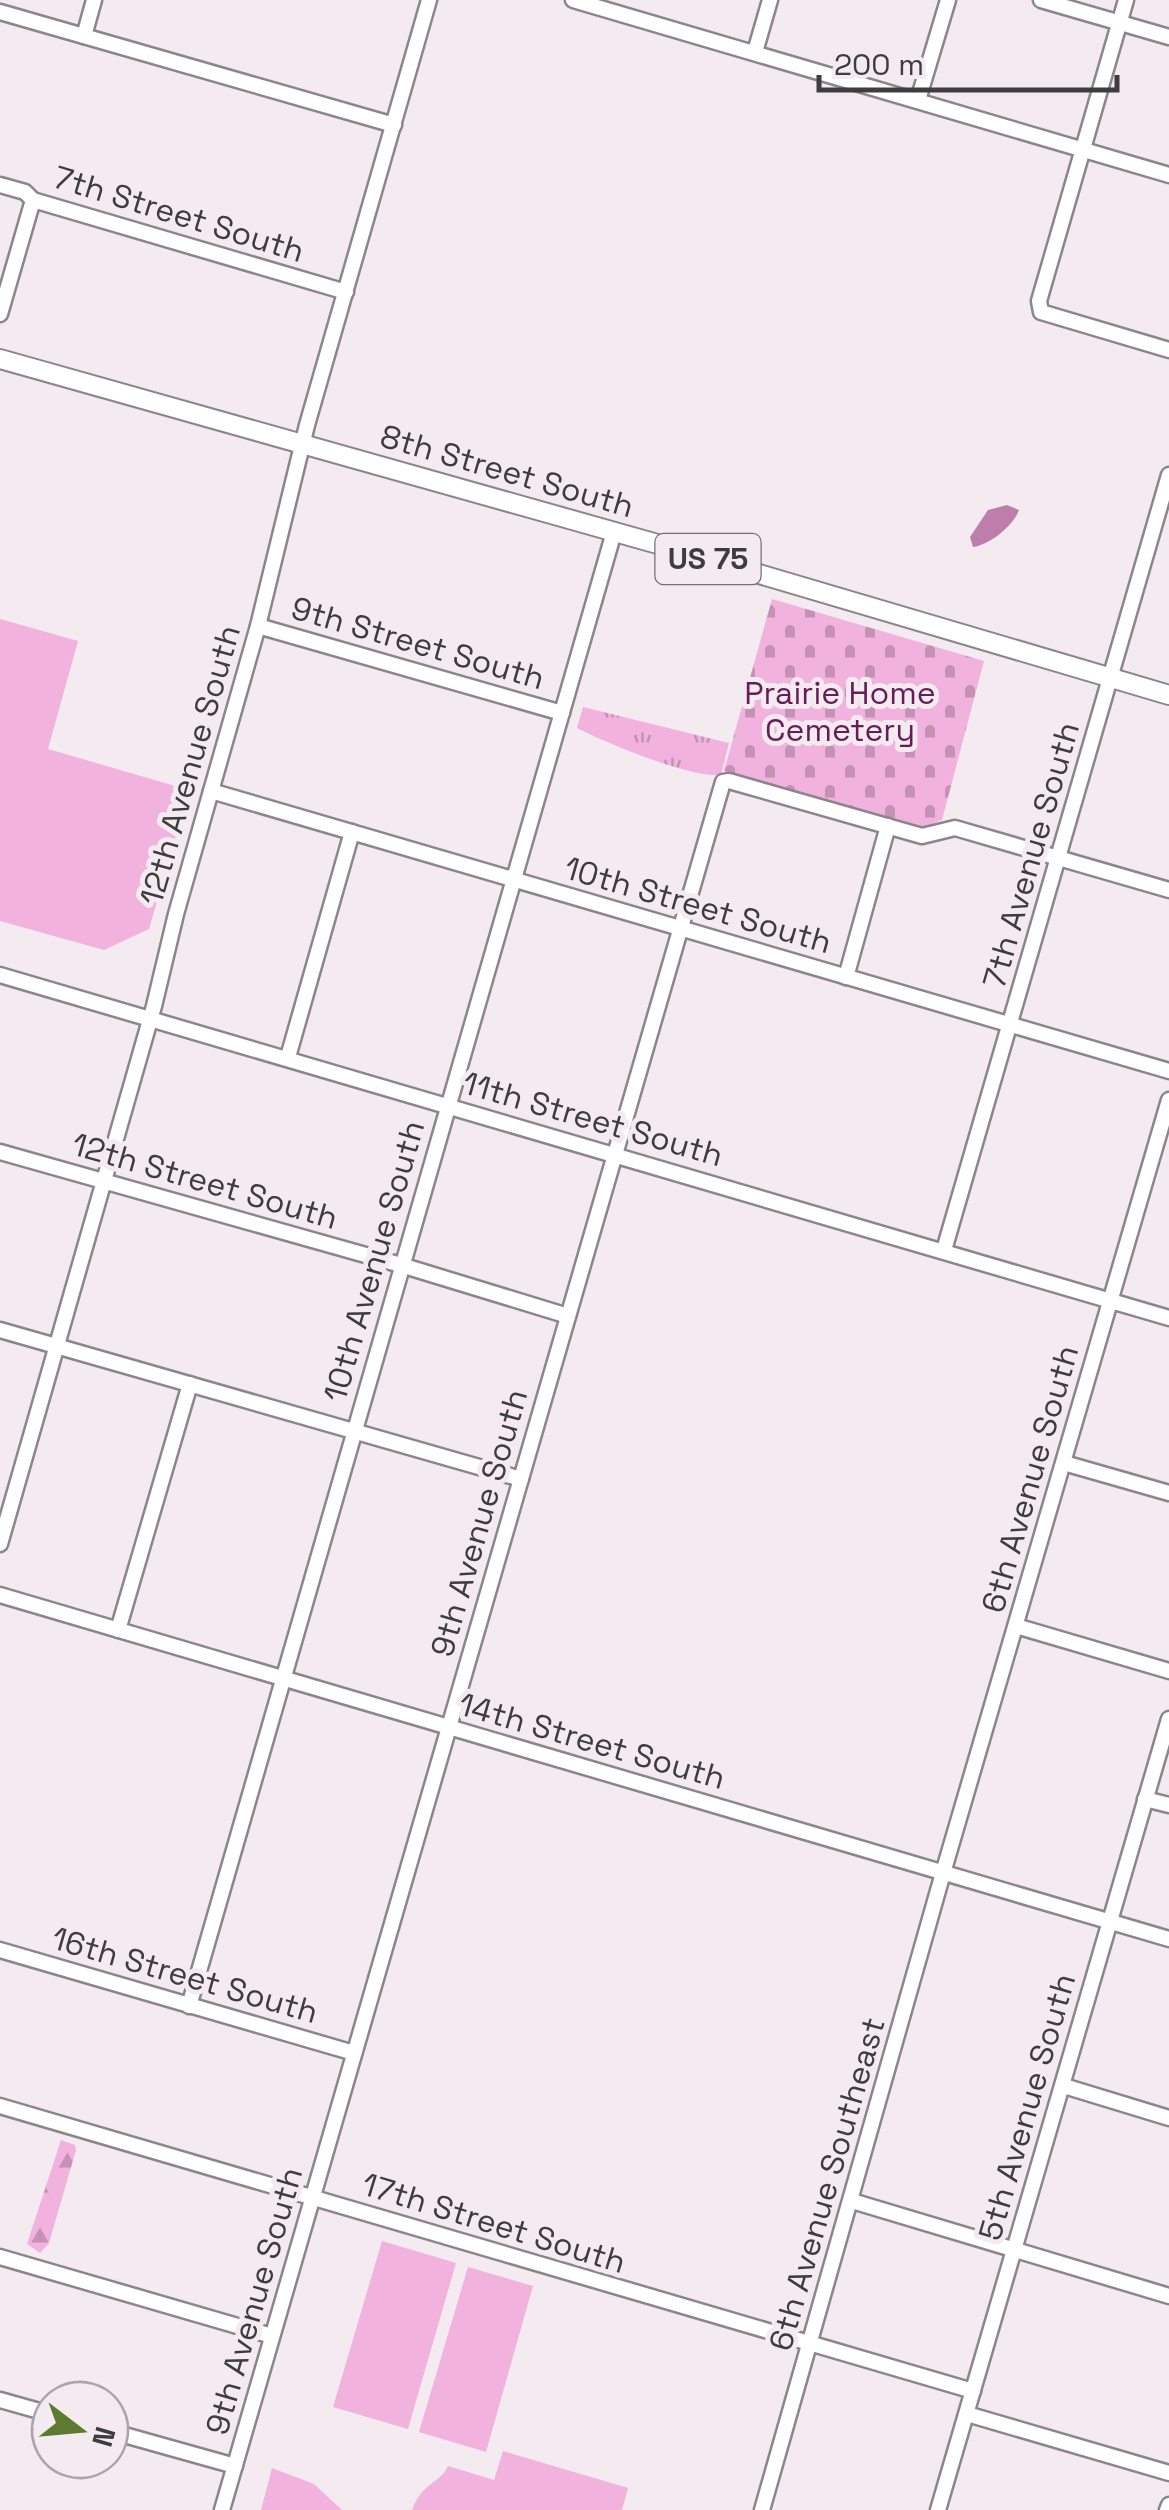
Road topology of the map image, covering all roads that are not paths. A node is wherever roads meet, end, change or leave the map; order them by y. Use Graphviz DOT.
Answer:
graph roads {
  1 [pos="94,0"];
  2 [pos="429,0"];
  3 [pos="573,0"];
  4 [pos="770,0"];
  5 [pos="948,0"];
  6 [pos="1041,0"];
  7 [pos="1126,0"];
  8 [pos="0,12"];
  9 [pos="1120,22"];
  10 [pos="84,36"];
  11 [pos="1169,36"];
  12 [pos="754,52"];
  13 [pos="918,100"];
  14 [pos="394,124"];
  15 [pos="1083,149"];
  16 [pos="1169,174"];
  17 [pos="0,184"];
  18 [pos="32,200"];
  19 [pos="346,292"];
  20 [pos="0,314"];
  21 [pos="1169,350"];
  22 [pos="0,358"];
  23 [pos="303,445"];
  24 [pos="1169,475"];
  25 [pos="614,532"];
  26 [pos="258,626"];
  27 [pos="1112,678"];
  28 [pos="1169,695"];
  29 [pos="562,713"];
  30 [pos="211,790"];
  31 [pos="888,826"];
  32 [pos="352,832"];
  33 [pos="1059,856"];
  34 [pos="513,879"];
  35 [pos="1169,890"];
  36 [pos="680,928"];
  37 [pos="0,975"];
  38 [pos="846,977"];
  39 [pos="150,1018"];
  40 [pos="1010,1025"];
  41 [pos="288,1057"];
  42 [pos="1169,1071"];
  43 [pos="1169,1100"];
  44 [pos="448,1105"];
  45 [pos="0,1152"];
  46 [pos="615,1154"];
  47 [pos="102,1180"];
  48 [pos="944,1250"];
  49 [pos="402,1265"];
  50 [pos="1111,1302"];
  51 [pos="568,1316"];
  52 [pos="1169,1318"];
  53 [pos="0,1330"];
  54 [pos="56,1346"];
  55 [pos="190,1384"];
  56 [pos="354,1430"];
  57 [pos="1064,1463"];
  58 [pos="521,1478"];
  59 [pos="1169,1493"];
  60 [pos="0,1544"];
  61 [pos="0,1595"];
  62 [pos="1016,1626"];
  63 [pos="118,1630"];
  64 [pos="1169,1672"];
  65 [pos="283,1678"];
  66 [pos="1169,1719"];
  67 [pos="449,1727"];
  68 [pos="1145,1799"];
  69 [pos="1169,1806"];
  70 [pos="943,1873"];
  71 [pos="1109,1922"];
  72 [pos="1169,1939"];
  73 [pos="0,1950"];
  74 [pos="189,2006"];
  75 [pos="354,2053"];
  76 [pos="1064,2086"];
  77 [pos="0,2106"];
  78 [pos="1169,2118"];
  79 [pos="313,2197"];
  80 [pos="852,2200"];
  81 [pos="1015,2250"];
  82 [pos="0,2257"];
  83 [pos="1169,2296"];
  84 [pos="272,2336"];
  85 [pos="810,2344"];
  86 [pos="973,2391"];
  87 [pos="0,2400"];
  88 [pos="30,2408"];
  89 [pos="967,2414"];
  90 [pos="130,2437"];
  91 [pos="235,2466"];
  92 [pos="1169,2473"];
  93 [pos="222,2510"];
  94 [pos="762,2510"];
  95 [pos="938,2510"];
  1 -- 10 [label="street"];
  2 -- 14 [label="street, 12th Avenue South"];
  3 -- 12 [label="street"];
  4 -- 12 [label="street"];
  5 -- 13 [label="street"];
  6 -- 9 [label="street"];
  7 -- 9 [label="street"];
  8 -- 10 [label="street"];
  9 -- 11 [label="street"];
  9 -- 15 [label="street"];
  10 -- 14 [label="street"];
  12 -- 13 [label="street"];
  13 -- 15 [label="street"];
  14 -- 19 [label="street, 12th Avenue South"];
  15 -- 16 [label="street"];
  15 -- 21 [label="street"];
  17 -- 18 [label="street, 7th Street South"];
  18 -- 19 [label="street, 7th Street South"];
  18 -- 20 [label="street"];
  19 -- 23 [label="street, 12th Avenue South"];
  22 -- 23 [label="main road, 8th Street South / US 75"];
  23 -- 25 [label="main road, 8th Street South / US 75"];
  23 -- 26 [label="street, 12th Avenue South"];
  24 -- 27 [label="street, 7th Avenue South"];
  25 -- 27 [label="main road, 8th Street South / US 75"];
  25 -- 29 [label="street, 10th Avenue South"];
  26 -- 29 [label="street, 9th Street South"];
  26 -- 30 [label="street, 12th Avenue South"];
  27 -- 28 [label="main road, 8th Street South / US 75"];
  27 -- 33 [label="street, 7th Avenue South"];
  29 -- 34 [label="street, 10th Avenue South"];
  30 -- 32 [label="street, 10th Street South"];
  30 -- 39 [label="street, 12th Avenue South"];
  31 -- 33 [label="street"];
  31 -- 36 [label="street, 9th Avenue South"];
  31 -- 38 [label="street"];
  32 -- 34 [label="street, 10th Street South"];
  32 -- 41 [label="street"];
  33 -- 35 [label="street"];
  33 -- 40 [label="street, 7th Avenue South"];
  34 -- 36 [label="street, 10th Street South"];
  34 -- 44 [label="street, 10th Avenue South"];
  36 -- 38 [label="street, 10th Street South"];
  36 -- 46 [label="street, 9th Avenue South"];
  37 -- 39 [label="street, 11th Street South"];
  38 -- 40 [label="street, 10th Street South"];
  39 -- 41 [label="street, 11th Street South"];
  39 -- 47 [label="street, 12th Avenue South"];
  40 -- 42 [label="street, 10th Street South"];
  40 -- 48 [label="street, 7th Avenue South"];
  41 -- 44 [label="street, 11th Street South"];
  43 -- 50 [label="street, 6th Avenue South"];
  44 -- 46 [label="street, 11th Street South"];
  44 -- 49 [label="street, 10th Avenue South"];
  45 -- 47 [label="street, 12th Street South"];
  46 -- 48 [label="street, 11th Street South"];
  46 -- 51 [label="street, 9th Avenue South"];
  47 -- 49 [label="street, 12th Street South"];
  47 -- 54 [label="street, 12th Avenue South"];
  48 -- 50 [label="street, 11th Street South"];
  49 -- 51 [label="street, 12th Street South"];
  49 -- 56 [label="street, 10th Avenue South"];
  50 -- 52 [label="street, 11th Street South"];
  50 -- 57 [label="street, 6th Avenue South"];
  51 -- 58 [label="street, 9th Avenue South"];
  53 -- 54 [label="street"];
  54 -- 55 [label="street"];
  54 -- 60 [label="street, 12th Avenue South"];
  55 -- 56 [label="street"];
  55 -- 63 [label="street"];
  56 -- 58 [label="street"];
  56 -- 65 [label="street, 10th Avenue South"];
  57 -- 59 [label="street"];
  57 -- 62 [label="street, 6th Avenue South"];
  58 -- 67 [label="street, 9th Avenue South"];
  61 -- 63 [label="street, 14th Street South"];
  62 -- 64 [label="street"];
  62 -- 70 [label="street, 6th Avenue South"];
  63 -- 65 [label="street, 14th Street South"];
  65 -- 67 [label="street, 14th Street South"];
  65 -- 74 [label="street, 10th Avenue South"];
  66 -- 68 [label="street, 5th Avenue South"];
  67 -- 70 [label="street, 14th Street South"];
  67 -- 75 [label="street, 9th Avenue South"];
  68 -- 69 [label="street"];
  68 -- 71 [label="street, 5th Avenue South"];
  70 -- 71 [label="street, 14th Street South"];
  70 -- 80 [label="street, 6th Avenue Southeast"];
  71 -- 72 [label="street, 14th Street South"];
  71 -- 76 [label="street, 5th Avenue South"];
  73 -- 74 [label="street, 16th Street South"];
  74 -- 75 [label="street, 16th Street South"];
  75 -- 79 [label="street, 9th Avenue South"];
  76 -- 78 [label="street"];
  76 -- 81 [label="street, 5th Avenue South"];
  77 -- 79 [label="street, 17th Street South"];
  79 -- 84 [label="street, 9th Avenue South"];
  79 -- 85 [label="street, 17th Street South"];
  80 -- 81 [label="street"];
  80 -- 85 [label="street, 6th Avenue Southeast"];
  81 -- 83 [label="street"];
  81 -- 86 [label="street, 5th Avenue South"];
  82 -- 84 [label="street"];
  84 -- 91 [label="street, 9th Avenue South"];
  85 -- 86 [label="street, 17th Street South"];
  85 -- 94 [label="street, 6th Avenue Southeast"];
  86 -- 89 [label="street, 5th Avenue South"];
  87 -- 88 [label="street"];
  89 -- 92 [label="street"];
  89 -- 95 [label="street, 5th Avenue South"];
  90 -- 91 [label="street"];
  91 -- 93 [label="street, 9th Avenue South"];
}
